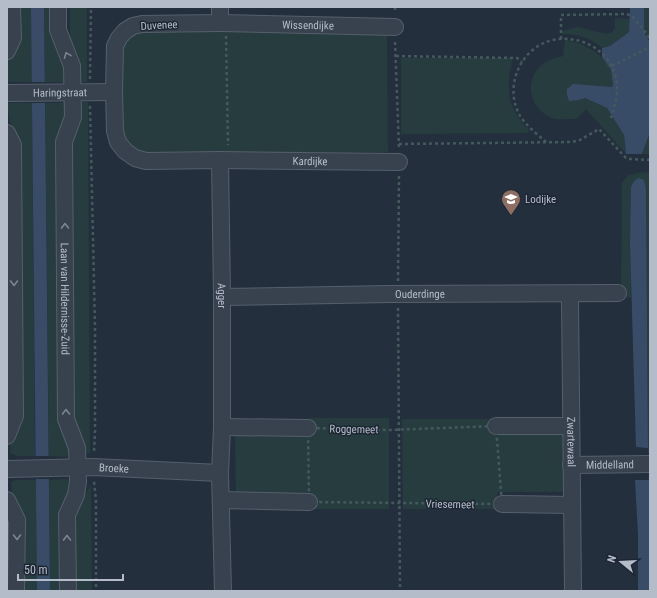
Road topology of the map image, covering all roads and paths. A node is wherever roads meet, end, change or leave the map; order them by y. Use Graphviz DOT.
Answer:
graph roads {
  1 [pos="12,7"];
  2 [pos="58,7"];
  3 [pos="91,7"];
  4 [pos="220,7"];
  5 [pos="223,23"];
  6 [pos="395,26"];
  7 [pos="561,39"];
  8 [pos="650,39"];
  9 [pos="650,48"];
  10 [pos="7,51"];
  11 [pos="396,56"];
  12 [pos="522,62"];
  13 [pos="612,66"];
  14 [pos="90,92"];
  15 [pos="114,92"];
  16 [pos="7,93"];
  17 [pos="73,93"];
  18 [pos="611,118"];
  19 [pos="7,133"];
  20 [pos="546,142"];
  21 [pos="399,144"];
  22 [pos="224,160"];
  23 [pos="650,160"];
  24 [pos="399,162"];
  25 [pos="618,293"];
  26 [pos="566,294"];
  27 [pos="222,297"];
  28 [pos="222,426"];
  29 [pos="496,426"];
  30 [pos="571,426"];
  31 [pos="308,428"];
  32 [pos="7,436"];
  33 [pos="571,464"];
  34 [pos="650,464"];
  35 [pos="85,467"];
  36 [pos="7,469"];
  37 [pos="220,473"];
  38 [pos="7,500"];
  39 [pos="221,500"];
  40 [pos="309,502"];
  41 [pos="502,504"];
  42 [pos="572,505"];
  43 [pos="16,591"];
  44 [pos="68,591"];
  45 [pos="96,591"];
  46 [pos="223,591"];
  47 [pos="573,591"];
  1 -- 10 [label="street"];
  17 -- 2 [label="street, Laan van Hildernisse-Zuid, one-way"];
  3 -- 14 [label="path"];
  4 -- 5 [label="street"];
  5 -- 6 [label="street, Wissendijke"];
  5 -- 15 [label="street, Duvenee"];
  5 -- 22 [label="path"];
  7 -- 8 [label="path"];
  7 -- 12 [label="path"];
  7 -- 13 [label="path"];
  9 -- 13 [label="path"];
  11 -- 12 [label="path"];
  12 -- 20 [label="path"];
  13 -- 18 [label="path"];
  14 -- 15 [label="street, Haringstraat"];
  14 -- 17 [label="street, Haringstraat"];
  14 -- 35 [label="path"];
  15 -- 22 [label="street"];
  16 -- 17 [label="street, Haringstraat"];
  35 -- 17 [label="street, Laan van Hildernisse-Zuid, one-way"];
  19 -- 32 [label="street, one-way"];
  20 -- 21 [label="path"];
  20 -- 23 [label="path"];
  22 -- 24 [label="street, Kardijke"];
  22 -- 27 [label="street, Agger"];
  25 -- 26 [label="street, Ouderdinge"];
  26 -- 27 [label="street, Ouderdinge"];
  26 -- 30 [label="street, Zwartewaal"];
  27 -- 28 [label="street, Agger"];
  28 -- 31 [label="street"];
  28 -- 37 [label="street, Agger"];
  29 -- 30 [label="street"];
  29 -- 31 [label="path, Roggemeet"];
  29 -- 41 [label="path"];
  30 -- 33 [label="street, Zwartewaal"];
  31 -- 40 [label="path"];
  33 -- 34 [label="street, Middelland"];
  33 -- 42 [label="street, Zwartewaal"];
  35 -- 36 [label="street, Broeke"];
  35 -- 37 [label="street, Broeke"];
  44 -- 35 [label="street, Laan van Hildernisse-Zuid, one-way"];
  35 -- 45 [label="path"];
  37 -- 39 [label="street, Agger"];
  38 -- 43 [label="street, one-way"];
  39 -- 40 [label="street"];
  39 -- 46 [label="street, Agger"];
  40 -- 41 [label="path, Vriesemeet"];
  41 -- 42 [label="street"];
  42 -- 47 [label="street, Zwartewaal"];
}
